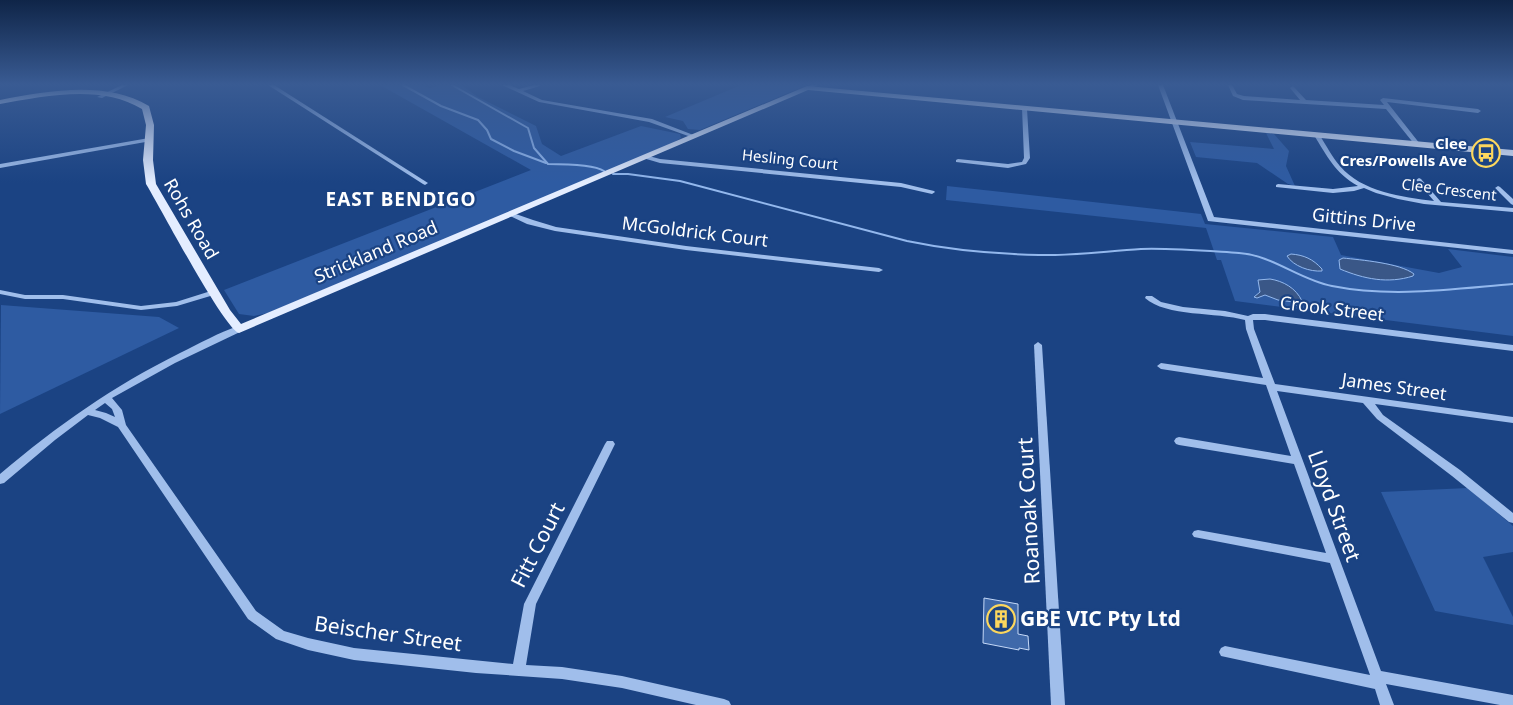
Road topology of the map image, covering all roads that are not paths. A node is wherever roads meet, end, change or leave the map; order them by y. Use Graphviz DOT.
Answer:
graph roads {
  1 [pos="149,118"];
  2 [pos="323,118"];
  3 [pos="636,118"];
  4 [pos="736,118"];
  5 [pos="1025,118"];
  6 [pos="1130,118"];
  7 [pos="1172,118"];
  8 [pos="1396,118"];
  9 [pos="1174,122"];
  10 [pos="1317,135"];
  11 [pos="693,136"];
  12 [pos="149,140"];
  13 [pos="1417,144"];
  14 [pos="1513,152"];
  15 [pos="645,157"];
  16 [pos="958,161"];
  17 [pos="0,166"];
  18 [pos="1419,180"];
  19 [pos="425,183"];
  20 [pos="1278,186"];
  21 [pos="1365,186"];
  22 [pos="1498,188"];
  23 [pos="932,192"];
  24 [pos="1438,202"];
  25 [pos="1513,203"];
  26 [pos="1513,210"];
  27 [pos="510,214"];
  28 [pos="1513,252"];
  29 [pos="878,270"];
  30 [pos="0,292"];
  31 [pos="214,292"];
  32 [pos="1149,298"];
  33 [pos="1249,319"];
  34 [pos="238,329"];
  35 [pos="1038,345"];
  36 [pos="1513,348"];
  37 [pos="1161,366"];
  38 [pos="1270,385"];
  39 [pos="106,399"];
  40 [pos="1366,400"];
  41 [pos="87,411"];
  42 [pos="1513,420"];
  43 [pos="121,425"];
  44 [pos="1179,441"];
  45 [pos="610,444"];
  46 [pos="1298,461"];
  47 [pos="0,480"];
  48 [pos="1513,519"];
  49 [pos="1198,534"];
  50 [pos="1334,559"];
  51 [pos="1225,652"];
  52 [pos="519,668"];
  53 [pos="1378,680"];
  54 [pos="1513,701"];
  55 [pos="724,705"];
  56 [pos="1058,705"];
  57 [pos="1387,705"];
  1 -- 12 [label="main road, Rohs Road"];
  2 -- 19 [label="street"];
  3 -- 11 [label="street"];
  4 -- 11 [label="main road, Strickland Road"];
  5 -- 16 [label="street"];
  6 -- 9 [label="main road"];
  7 -- 9 [label="street"];
  8 -- 13 [label="street"];
  9 -- 10 [label="main road"];
  9 -- 28 [label="street, Gittins Drive"];
  10 -- 13 [label="main road"];
  10 -- 21 [label="street, Clee Crescent"];
  11 -- 15 [label="main road, Strickland Road"];
  12 -- 17 [label="street"];
  12 -- 31 [label="main road, Rohs Road"];
  13 -- 14 [label="main road"];
  15 -- 23 [label="street, Hesling Court"];
  15 -- 27 [label="main road, Strickland Road"];
  18 -- 24 [label="street"];
  20 -- 21 [label="street"];
  21 -- 24 [label="street, Clee Crescent"];
  22 -- 25 [label="street"];
  24 -- 26 [label="street, Clee Crescent"];
  27 -- 29 [label="street, McGoldrick Court"];
  27 -- 34 [label="main road, Strickland Road"];
  30 -- 31 [label="street"];
  31 -- 34 [label="main road, Rohs Road"];
  32 -- 33 [label="street, Crook Street"];
  33 -- 36 [label="street, Crook Street"];
  33 -- 38 [label="street, Lloyd Street"];
  34 -- 39 [label="street, Strickland Road"];
  35 -- 56 [label="street, Roanoak Court"];
  37 -- 38 [label="street, James Street"];
  38 -- 40 [label="street, James Street"];
  38 -- 46 [label="street, Lloyd Street"];
  39 -- 41 [label="street, Strickland Road"];
  39 -- 43 [label="street, Beischer Street"];
  40 -- 42 [label="street, James Street"];
  40 -- 48 [label="street"];
  41 -- 43 [label="street, Beischer Street"];
  41 -- 47 [label="street, Strickland Road"];
  43 -- 52 [label="street, Beischer Street"];
  44 -- 46 [label="street"];
  45 -- 52 [label="street, Fitt Court"];
  46 -- 50 [label="street, Lloyd Street"];
  49 -- 50 [label="street"];
  50 -- 53 [label="street, Lloyd Street"];
  51 -- 53 [label="street"];
  52 -- 55 [label="street, Beischer Street"];
  53 -- 54 [label="street"];
  53 -- 57 [label="street, Lloyd Street"];
}
